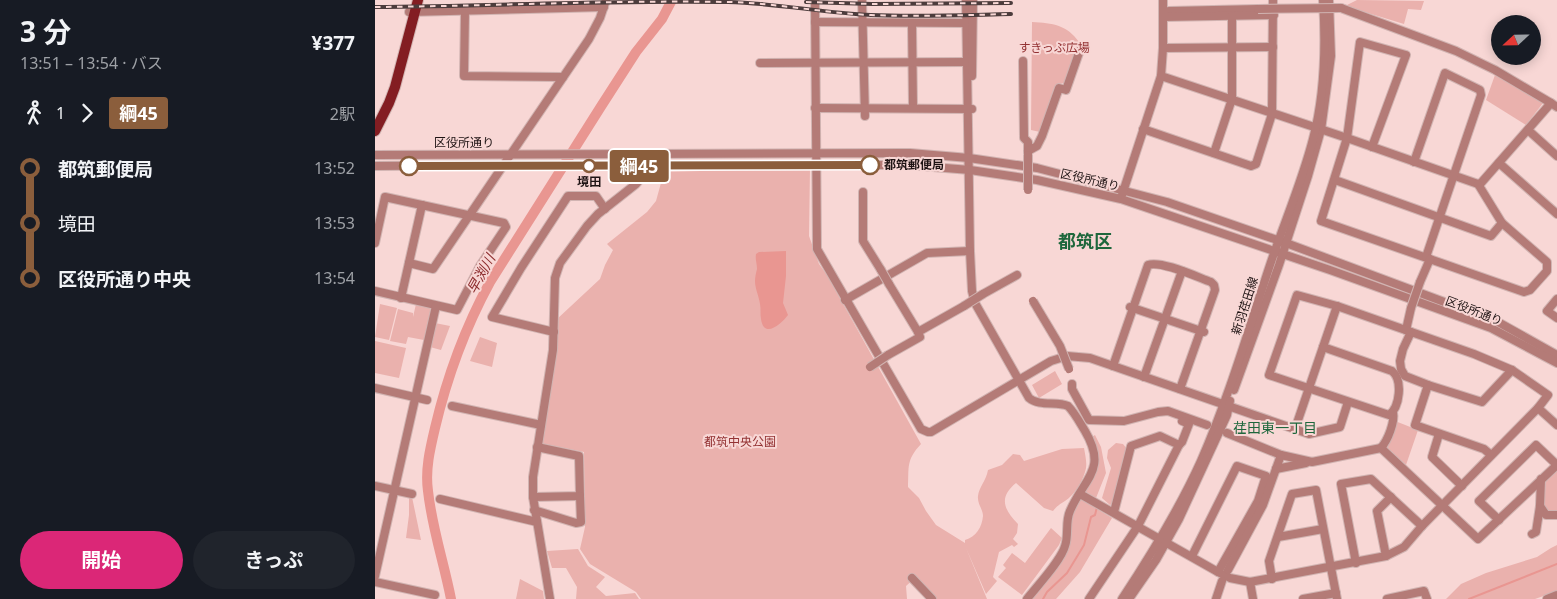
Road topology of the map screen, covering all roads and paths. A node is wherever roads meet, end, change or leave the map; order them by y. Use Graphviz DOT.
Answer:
graph roads {
  1 [pos="412,0"];
  2 [pos="418,0"];
  3 [pos="815,0"];
  4 [pos="862,0"];
  5 [pos="966,0"];
  6 [pos="973,0"];
  7 [pos="1163,0"];
  8 [pos="1273,0"];
  9 [pos="1323,0"];
  10 [pos="1329,0"];
  11 [pos="551,4"];
  12 [pos="605,4"];
  13 [pos="1169,10"];
  14 [pos="465,11"];
  15 [pos="412,12"];
  16 [pos="1273,15"];
  17 [pos="1163,16"];
  18 [pos="1232,16"];
  19 [pos="815,22"];
  20 [pos="863,23"];
  21 [pos="912,23"];
  22 [pos="969,23"];
  23 [pos="1273,47"];
  24 [pos="1163,48"];
  25 [pos="1232,48"];
  26 [pos="1080,50"];
  27 [pos="864,62"];
  28 [pos="913,62"];
  29 [pos="967,62"];
  30 [pos="761,63"];
  31 [pos="814,63"];
  32 [pos="1023,64"];
  33 [pos="1161,76"];
  34 [pos="563,77"];
  35 [pos="1232,99"];
  36 [pos="1554,105"];
  37 [pos="815,108"];
  38 [pos="913,108"];
  39 [pos="970,109"];
  40 [pos="865,112"];
  41 [pos="1272,114"];
  42 [pos="375,120"];
  43 [pos="1143,129"];
  44 [pos="1318,129"];
  45 [pos="1528,130"];
  46 [pos="375,131"];
  47 [pos="1347,138"];
  48 [pos="1372,147"];
  49 [pos="1028,153"];
  50 [pos="1214,153"];
  51 [pos="815,154"];
  52 [pos="375,155"];
  53 [pos="511,155"];
  54 [pos="646,155"];
  55 [pos="1557,156"];
  56 [pos="971,158"];
  57 [pos="1414,162"];
  58 [pos="1499,163"];
  59 [pos="815,164"];
  60 [pos="504,165"];
  61 [pos="375,166"];
  62 [pos="645,166"];
  63 [pos="970,170"];
  64 [pos="1453,176"];
  65 [pos="1335,180"];
  66 [pos="1479,184"];
  67 [pos="1028,190"];
  68 [pos="1123,190"];
  69 [pos="863,192"];
  70 [pos="1121,199"];
  71 [pos="422,205"];
  72 [pos="605,209"];
  73 [pos="1557,214"];
  74 [pos="470,216"];
  75 [pos="1439,218"];
  76 [pos="1502,223"];
  77 [pos="1282,242"];
  78 [pos="375,243"];
  79 [pos="970,251"];
  80 [pos="1279,252"];
  81 [pos="1428,258"];
  82 [pos="409,263"];
  83 [pos="1182,271"];
  84 [pos="1017,275"];
  85 [pos="375,292"];
  86 [pos="401,298"];
  87 [pos="1557,299"];
  88 [pos="845,300"];
  89 [pos="1033,301"];
  90 [pos="436,306"];
  91 [pos="1337,306"];
  92 [pos="1131,307"];
  93 [pos="1557,318"];
  94 [pos="1165,319"];
  95 [pos="1409,331"];
  96 [pos="554,332"];
  97 [pos="918,332"];
  98 [pos="1202,332"];
  99 [pos="1323,348"];
  100 [pos="1557,355"];
  101 [pos="1557,363"];
  102 [pos="1113,366"];
  103 [pos="870,367"];
  104 [pos="1069,369"];
  105 [pos="1512,370"];
  106 [pos="1144,377"];
  107 [pos="1018,379"];
  108 [pos="1072,384"];
  109 [pos="1429,385"];
  110 [pos="375,388"];
  111 [pos="1180,389"];
  112 [pos="1309,389"];
  113 [pos="1557,393"];
  114 [pos="1548,395"];
  115 [pos="415,397"];
  116 [pos="427,400"];
  117 [pos="1349,402"];
  118 [pos="1226,405"];
  119 [pos="452,406"];
  120 [pos="1538,408"];
  121 [pos="1393,412"];
  122 [pos="1177,414"];
  123 [pos="541,425"];
  124 [pos="1207,425"];
  125 [pos="1557,425"];
  126 [pos="1295,429"];
  127 [pos="1227,433"];
  128 [pos="1439,434"];
  129 [pos="1179,445"];
  130 [pos="537,448"];
  131 [pos="1381,448"];
  132 [pos="1281,455"];
  133 [pos="1491,455"];
  134 [pos="1312,462"];
  135 [pos="1557,465"];
  136 [pos="1276,469"];
  137 [pos="1541,479"];
  138 [pos="375,486"];
  139 [pos="1462,486"];
  140 [pos="395,490"];
  141 [pos="412,494"];
  142 [pos="1079,494"];
  143 [pos="579,496"];
  144 [pos="1391,497"];
  145 [pos="533,498"];
  146 [pos="440,499"];
  147 [pos="1443,506"];
  148 [pos="1540,506"];
  149 [pos="534,510"];
  150 [pos="1114,512"];
  151 [pos="1557,515"];
  152 [pos="1499,520"];
  153 [pos="537,522"];
  154 [pos="1138,526"];
  155 [pos="1422,526"];
  156 [pos="1323,529"];
  157 [pos="1532,534"];
  158 [pos="1278,536"];
  159 [pos="1164,541"];
  160 [pos="1192,556"];
  161 [pos="1386,556"];
  162 [pos="1356,563"];
  163 [pos="1331,568"];
  164 [pos="1228,570"];
  165 [pos="1218,572"];
  166 [pos="375,576"];
  167 [pos="912,578"];
  168 [pos="1272,579"];
  169 [pos="1223,581"];
  170 [pos="375,582"];
  171 [pos="1250,582"];
  172 [pos="435,595"];
  173 [pos="1557,595"];
  174 [pos="1337,596"];
  175 [pos="1093,598"];
  176 [pos="549,599"];
  177 [pos="931,599"];
  178 [pos="1027,599"];
  179 [pos="1122,599"];
  180 [pos="1129,599"];
  181 [pos="1216,599"];
  182 [pos="1253,599"];
  183 [pos="1307,599"];
  184 [pos="1387,599"];
  185 [pos="1427,599"];
  186 [pos="1547,599"];
  1 -- 15 [label="main road"];
  2 -- 15 [label="main road"];
  3 -- 19 [label="street"];
  4 -- 20 [label="street"];
  5 -- 22 [label="street"];
  6 -- 22 [label="street"];
  7 -- 17 [label="street"];
  8 -- 16 [label="street"];
  9 -- 44 [label="street, 新羽荏田線"];
  10 -- 44 [label="street, 新羽荏田線"];
  11 -- 12 [label="street"];
  11 -- 14 [label="street"];
  12 -- 34 [label="street"];
  13 -- 36 [label="street, bridge"];
  14 -- 15 [label="street"];
  14 -- 34 [label="street"];
  15 -- 42 [label="main road"];
  15 -- 46 [label="main road"];
  16 -- 18 [label="street"];
  16 -- 23 [label="street"];
  17 -- 18 [label="street"];
  17 -- 24 [label="street"];
  18 -- 25 [label="street"];
  19 -- 20 [label="street"];
  19 -- 31 [label="street"];
  20 -- 21 [label="street"];
  20 -- 27 [label="street"];
  21 -- 22 [label="street"];
  21 -- 28 [label="street"];
  22 -- 29 [label="street"];
  22 -- 39 [label="street"];
  23 -- 25 [label="street"];
  23 -- 41 [label="street"];
  24 -- 25 [label="street"];
  24 -- 33 [label="street"];
  25 -- 35 [label="street"];
  26 -- 49 [label="street"];
  27 -- 28 [label="street"];
  27 -- 31 [label="street"];
  27 -- 40 [label="street"];
  28 -- 29 [label="street"];
  28 -- 38 [label="street"];
  29 -- 39 [label="street"];
  30 -- 31 [label="street"];
  31 -- 37 [label="street"];
  32 -- 49 [label="street"];
  33 -- 35 [label="street"];
  33 -- 43 [label="street"];
  34 -- 53 [label="street"];
  35 -- 41 [label="street"];
  35 -- 50 [label="street"];
  36 -- 45 [label="street"];
  37 -- 40 [label="street"];
  37 -- 51 [label="street"];
  38 -- 39 [label="street"];
  38 -- 40 [label="street"];
  39 -- 56 [label="street"];
  41 -- 44 [label="street"];
  41 -- 50 [label="street"];
  43 -- 50 [label="street"];
  43 -- 68 [label="street"];
  44 -- 47 [label="street"];
  44 -- 77 [label="street, 新羽荏田線"];
  45 -- 55 [label="street"];
  45 -- 58 [label="street"];
  47 -- 48 [label="street"];
  47 -- 48 [label="street"];
  47 -- 65 [label="street"];
  48 -- 57 [label="street"];
  49 -- 67 [label="street, bridge"];
  51 -- 54 [label="street, 区役所通り"];
  51 -- 56 [label="street, 区役所通り"];
  51 -- 59 [label="street"];
  52 -- 53 [label="street, 区役所通り"];
  53 -- 54 [label="street, 区役所通り"];
  53 -- 60 [label="street"];
  54 -- 62 [label="street"];
  56 -- 63 [label="street"];
  56 -- 68 [label="street, 区役所通り"];
  57 -- 64 [label="street"];
  57 -- 64 [label="street"];
  58 -- 66 [label="street"];
  58 -- 73 [label="street"];
  59 -- 62 [label="street, 区役所通り"];
  59 -- 63 [label="street, 区役所通り"];
  59 -- 88 [label="street"];
  60 -- 61 [label="street, 区役所通り"];
  60 -- 62 [label="street, 区役所通り"];
  60 -- 74 [label="street"];
  62 -- 72 [label="street"];
  63 -- 70 [label="street, 区役所通り"];
  63 -- 79 [label="street"];
  64 -- 66 [label="street"];
  64 -- 75 [label="street"];
  65 -- 75 [label="street"];
  65 -- 81 [label="street"];
  66 -- 76 [label="street"];
  68 -- 70 [label="street"];
  68 -- 77 [label="street, 区役所通り"];
  69 -- 97 [label="street, bridge"];
  70 -- 80 [label="street, 区役所通り"];
  71 -- 74 [label="street"];
  71 -- 78 [label="street"];
  71 -- 82 [label="street"];
  72 -- 96 [label="street"];
  72 -- 96 [label="street"];
  74 -- 82 [label="street"];
  74 -- 90 [label="street"];
  75 -- 76 [label="street"];
  75 -- 81 [label="street"];
  76 -- 81 [label="street"];
  77 -- 80 [label="street, 新羽荏田線"];
  77 -- 100 [label="street, 区役所通り"];
  79 -- 88 [label="street"];
  79 -- 107 [label="street"];
  80 -- 101 [label="street, 区役所通り"];
  80 -- 118 [label="street, 新羽荏田線"];
  81 -- 95 [label="street, bridge"];
  82 -- 86 [label="street"];
  83 -- 92 [label="street"];
  83 -- 94 [label="street"];
  83 -- 98 [label="street"];
  84 -- 97 [label="street, bridge"];
  85 -- 86 [label="street"];
  86 -- 90 [label="street"];
  87 -- 93 [label="street"];
  88 -- 107 [label="street"];
  89 -- 104 [label="street, bridge"];
  90 -- 115 [label="street"];
  91 -- 95 [label="street"];
  91 -- 99 [label="street"];
  91 -- 112 [label="street"];
  92 -- 94 [label="street"];
  92 -- 102 [label="street"];
  94 -- 98 [label="street"];
  94 -- 106 [label="street"];
  95 -- 105 [label="street"];
  95 -- 109 [label="street"];
  96 -- 123 [label="street"];
  97 -- 103 [label="street, bridge"];
  98 -- 111 [label="street"];
  99 -- 112 [label="street"];
  99 -- 121 [label="street"];
  102 -- 106 [label="street"];
  102 -- 107 [label="street"];
  105 -- 109 [label="street"];
  105 -- 114 [label="street"];
  106 -- 111 [label="street"];
  107 -- 142 [label="street"];
  108 -- 122 [label="street"];
  109 -- 128 [label="street"];
  110 -- 115 [label="street"];
  111 -- 118 [label="street"];
  112 -- 117 [label="street"];
  112 -- 126 [label="street"];
  113 -- 114 [label="street"];
  114 -- 120 [label="street"];
  115 -- 116 [label="street"];
  115 -- 140 [label="street"];
  117 -- 121 [label="street"];
  117 -- 126 [label="street"];
  118 -- 126 [label="street"];
  118 -- 159 [label="street, 新羽荏田線"];
  119 -- 123 [label="street"];
  120 -- 125 [label="street"];
  120 -- 139 [label="street"];
  121 -- 131 [label="street"];
  122 -- 124 [label="street"];
  122 -- 129 [label="street"];
  123 -- 130 [label="street"];
  127 -- 132 [label="street"];
  128 -- 133 [label="street"];
  128 -- 139 [label="street"];
  129 -- 150 [label="street"];
  129 -- 154 [label="street"];
  130 -- 143 [label="street"];
  130 -- 145 [label="street"];
  131 -- 134 [label="street"];
  131 -- 147 [label="street"];
  132 -- 134 [label="street"];
  132 -- 136 [label="street"];
  134 -- 136 [label="street"];
  135 -- 137 [label="street"];
  135 -- 152 [label="street"];
  136 -- 164 [label="street"];
  137 -- 148 [label="street"];
  137 -- 152 [label="street"];
  138 -- 140 [label="street"];
  139 -- 147 [label="street"];
  140 -- 141 [label="street"];
  140 -- 166 [label="street"];
  142 -- 150 [label="street"];
  142 -- 178 [label="street"];
  143 -- 145 [label="street"];
  143 -- 149 [label="street"];
  144 -- 155 [label="street"];
  144 -- 161 [label="street"];
  144 -- 162 [label="street"];
  145 -- 149 [label="street"];
  146 -- 153 [label="street"];
  147 -- 152 [label="street"];
  147 -- 155 [label="street"];
  148 -- 151 [label="street"];
  148 -- 157 [label="street"];
  149 -- 153 [label="street"];
  150 -- 154 [label="street"];
  153 -- 176 [label="street"];
  154 -- 159 [label="street"];
  154 -- 175 [label="street"];
  155 -- 161 [label="street"];
  156 -- 158 [label="street"];
  156 -- 158 [label="street"];
  156 -- 163 [label="street"];
  158 -- 168 [label="street"];
  159 -- 160 [label="street"];
  159 -- 179 [label="street, 新羽荏田線"];
  159 -- 180 [label="street, 新羽荏田線"];
  160 -- 165 [label="street"];
  160 -- 165 [label="street"];
  161 -- 162 [label="street"];
  162 -- 163 [label="street"];
  163 -- 168 [label="street"];
  163 -- 174 [label="street"];
  165 -- 171 [label="street"];
  167 -- 177 [label="street"];
  168 -- 171 [label="street"];
  169 -- 181 [label="street"];
  170 -- 172 [label="street"];
  171 -- 182 [label="street"];
  173 -- 186 [label="street"];
  174 -- 183 [label="street"];
  184 -- 185 [label="street"];
}
